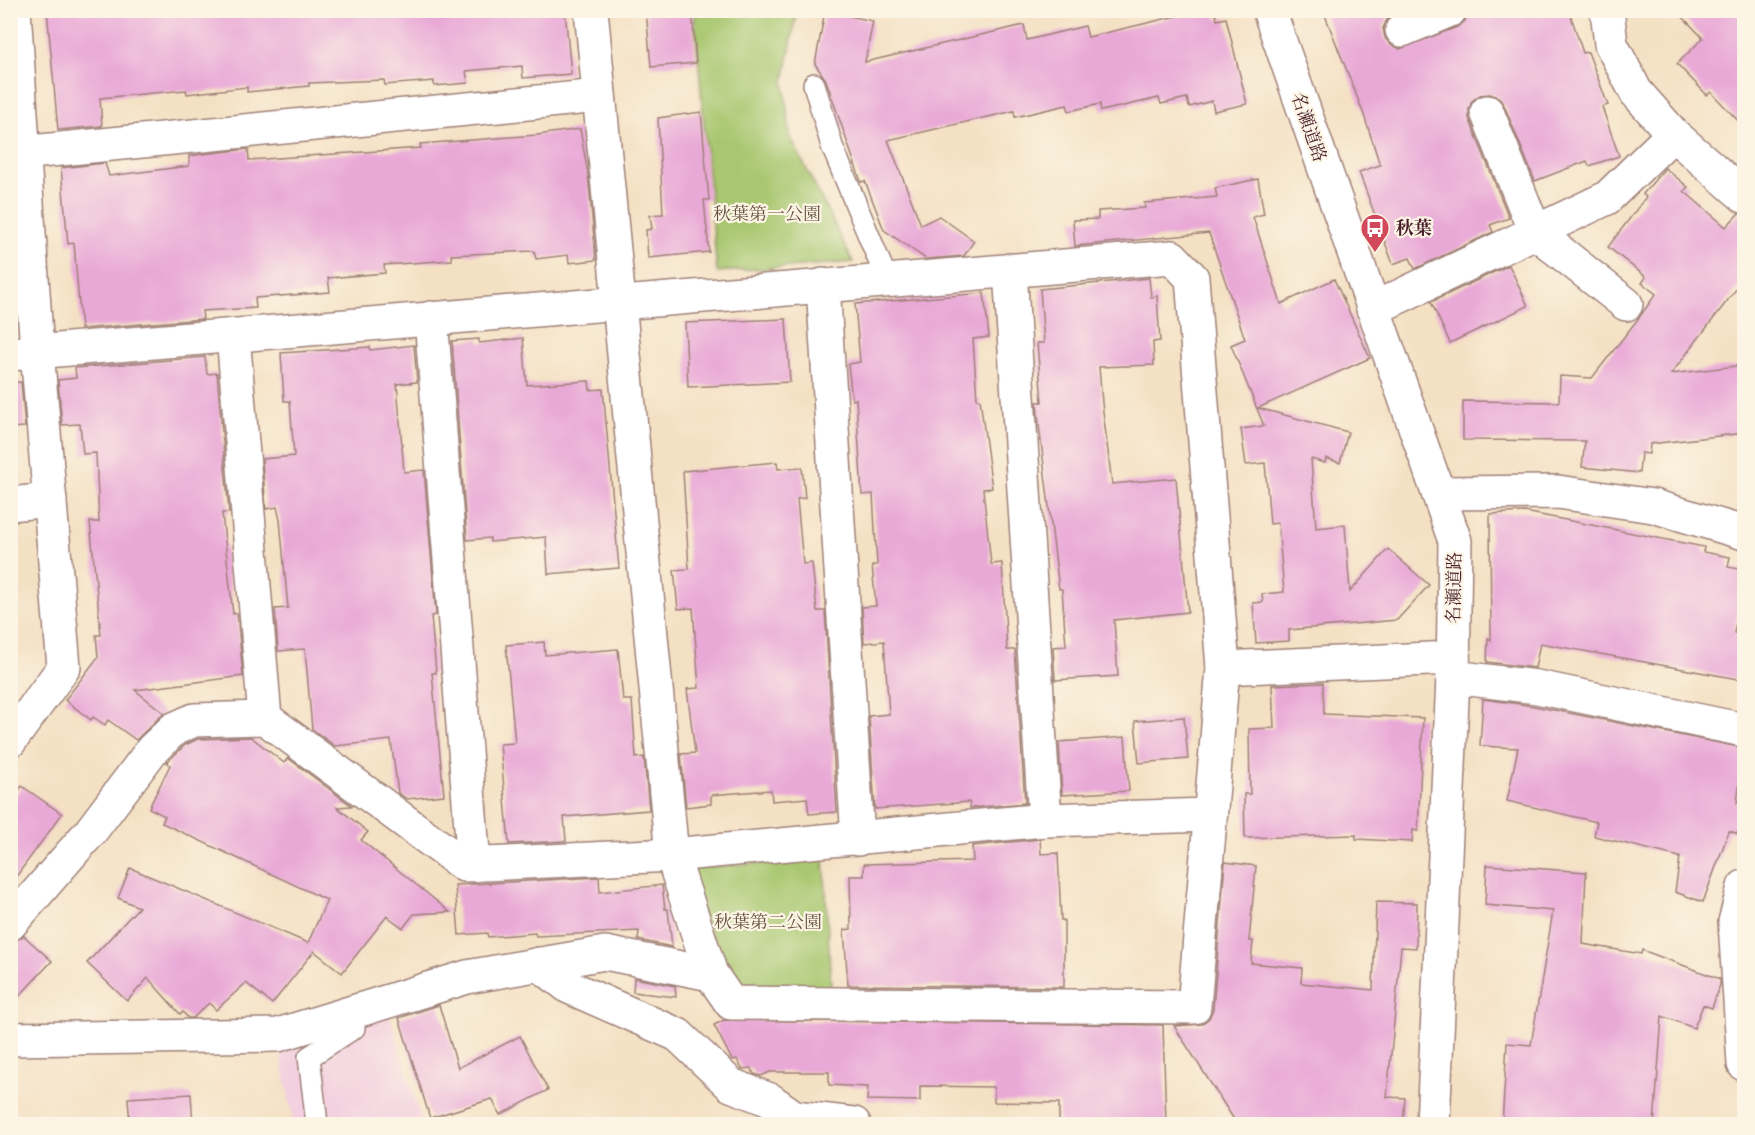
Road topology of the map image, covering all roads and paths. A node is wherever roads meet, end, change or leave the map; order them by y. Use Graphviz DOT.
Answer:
graph roads {
  1 [pos="14,10"];
  2 [pos="591,10"];
  3 [pos="1269,10"];
  4 [pos="1450,10"];
  5 [pos="1608,10"];
  6 [pos="1402,30"];
  7 [pos="814,84"];
  8 [pos="599,96"];
  9 [pos="1487,112"];
  10 [pos="1673,134"];
  11 [pos="17,154"];
  12 [pos="1744,196"];
  13 [pos="1535,232"];
  14 [pos="1010,270"];
  15 [pos="887,280"];
  16 [pos="823,285"];
  17 [pos="621,302"];
  18 [pos="1626,304"];
  19 [pos="1373,309"];
  20 [pos="431,318"];
  21 [pos="233,335"];
  22 [pos="24,352"];
  23 [pos="1438,493"];
  24 [pos="50,500"];
  25 [pos="10,504"];
  26 [pos="1744,533"];
  27 [pos="1223,668"];
  28 [pos="1453,668"];
  29 [pos="265,718"];
  30 [pos="1744,730"];
  31 [pos="10,741"];
  32 [pos="1210,815"];
  33 [pos="1045,820"];
  34 [pos="858,839"];
  35 [pos="672,855"];
  36 [pos="474,865"];
  37 [pos="1744,887"];
  38 [pos="10,924"];
  39 [pos="539,964"];
  40 [pos="711,974"];
  41 [pos="354,1009"];
  42 [pos="10,1039"];
  43 [pos="1744,1064"];
  44 [pos="317,1125"];
  45 [pos="854,1125"];
  46 [pos="1433,1125"];
  1 -- 11 [label="street"];
  2 -- 8 [label="street"];
  3 -- 19 [label="street, 名瀬道路"];
  4 -- 6 [label="street"];
  5 -- 10 [label="street"];
  7 -- 15 [label="lane"];
  8 -- 11 [label="street"];
  8 -- 17 [label="street"];
  9 -- 13 [label="street"];
  10 -- 12 [label="street"];
  10 -- 13 [label="street"];
  11 -- 22 [label="street"];
  13 -- 18 [label="street"];
  13 -- 19 [label="street"];
  14 -- 15 [label="street"];
  14 -- 27 [label="street"];
  14 -- 33 [label="street"];
  15 -- 16 [label="street"];
  16 -- 17 [label="street"];
  16 -- 34 [label="street"];
  17 -- 20 [label="street"];
  17 -- 35 [label="street"];
  19 -- 23 [label="street, 名瀬道路"];
  20 -- 21 [label="street"];
  20 -- 36 [label="street"];
  21 -- 22 [label="street"];
  21 -- 29 [label="street"];
  22 -- 24 [label="street"];
  23 -- 26 [label="street"];
  23 -- 28 [label="street, 名瀬道路"];
  24 -- 25 [label="street"];
  24 -- 31 [label="street"];
  27 -- 28 [label="street"];
  27 -- 32 [label="street"];
  28 -- 30 [label="street"];
  28 -- 46 [label="street, 名瀬道路"];
  29 -- 36 [label="street"];
  29 -- 38 [label="street"];
  32 -- 33 [label="street"];
  32 -- 40 [label="street"];
  33 -- 34 [label="street"];
  34 -- 35 [label="street"];
  35 -- 36 [label="street"];
  35 -- 40 [label="street"];
  37 -- 43 [label="street"];
  39 -- 40 [label="street"];
  39 -- 41 [label="street"];
  39 -- 45 [label="street"];
  41 -- 42 [label="street"];
  41 -- 44 [label="lane"];
}
